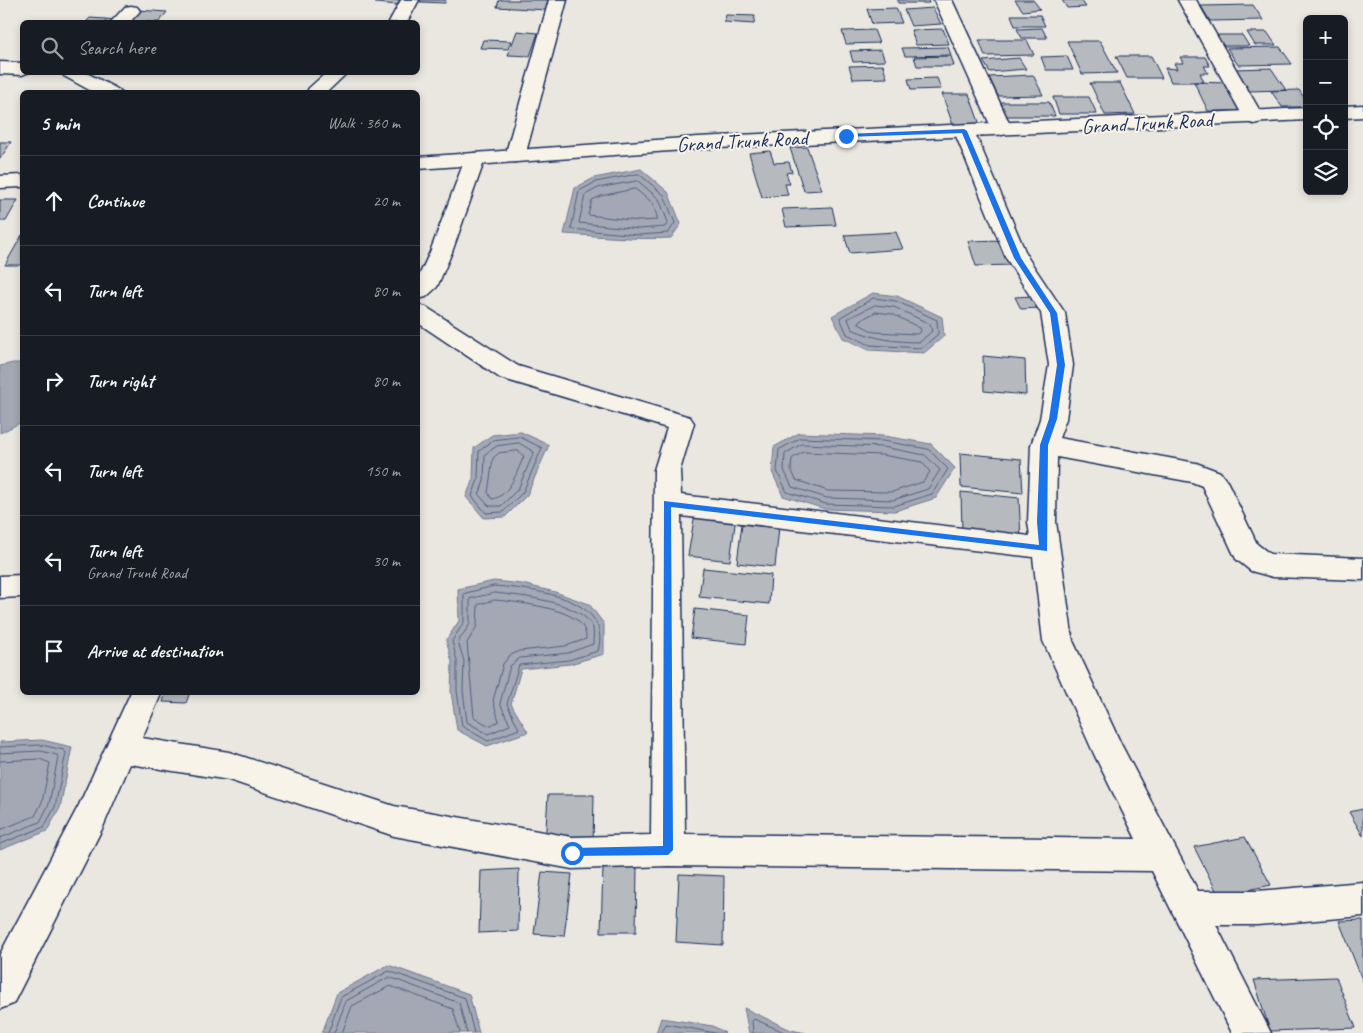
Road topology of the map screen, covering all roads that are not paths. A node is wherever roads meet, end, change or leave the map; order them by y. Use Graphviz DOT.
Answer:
graph roads {
  1 [pos="410,0"];
  2 [pos="558,0"];
  3 [pos="943,0"];
  4 [pos="1187,0"];
  5 [pos="399,20"];
  6 [pos="0,68"];
  7 [pos="20,69"];
  8 [pos="75,75"];
  9 [pos="336,75"];
  10 [pos="105,90"];
  11 [pos="318,90"];
  12 [pos="1363,111"];
  13 [pos="1348,112"];
  14 [pos="1303,114"];
  15 [pos="1254,118"];
  16 [pos="1002,129"];
  17 [pos="964,131"];
  18 [pos="515,156"];
  19 [pos="475,159"];
  20 [pos="420,163"];
  21 [pos="20,181"];
  22 [pos="0,182"];
  23 [pos="420,290"];
  24 [pos="420,313"];
  25 [pos="1044,445"];
  26 [pos="667,504"];
  27 [pos="1044,548"];
  28 [pos="1363,569"];
  29 [pos="20,586"];
  30 [pos="0,587"];
  31 [pos="146,695"];
  32 [pos="122,749"];
  33 [pos="668,850"];
  34 [pos="1162,855"];
  35 [pos="1363,899"];
  36 [pos="1188,908"];
  37 [pos="0,992"];
  38 [pos="1252,1033"];
  1 -- 5 [label="street"];
  2 -- 18 [label="street"];
  3 -- 16 [label="street"];
  4 -- 15 [label="street"];
  6 -- 7 [label="street"];
  8 -- 10 [label="street"];
  9 -- 11 [label="street"];
  12 -- 13 [label="street"];
  14 -- 15 [label="street, Grand Trunk Road"];
  15 -- 16 [label="street, Grand Trunk Road"];
  16 -- 17 [label="street, Grand Trunk Road"];
  17 -- 18 [label="street, Grand Trunk Road"];
  17 -- 25 [label="street"];
  18 -- 19 [label="street, Grand Trunk Road"];
  19 -- 20 [label="street, Grand Trunk Road"];
  19 -- 23 [label="street"];
  21 -- 22 [label="street"];
  24 -- 26 [label="street"];
  25 -- 27 [label="street"];
  25 -- 28 [label="street"];
  26 -- 27 [label="street"];
  26 -- 33 [label="street"];
  27 -- 34 [label="street"];
  29 -- 30 [label="street"];
  31 -- 32 [label="street"];
  32 -- 33 [label="street"];
  32 -- 37 [label="street"];
  33 -- 34 [label="street"];
  34 -- 36 [label="street"];
  35 -- 36 [label="street"];
  36 -- 38 [label="street"];
}
